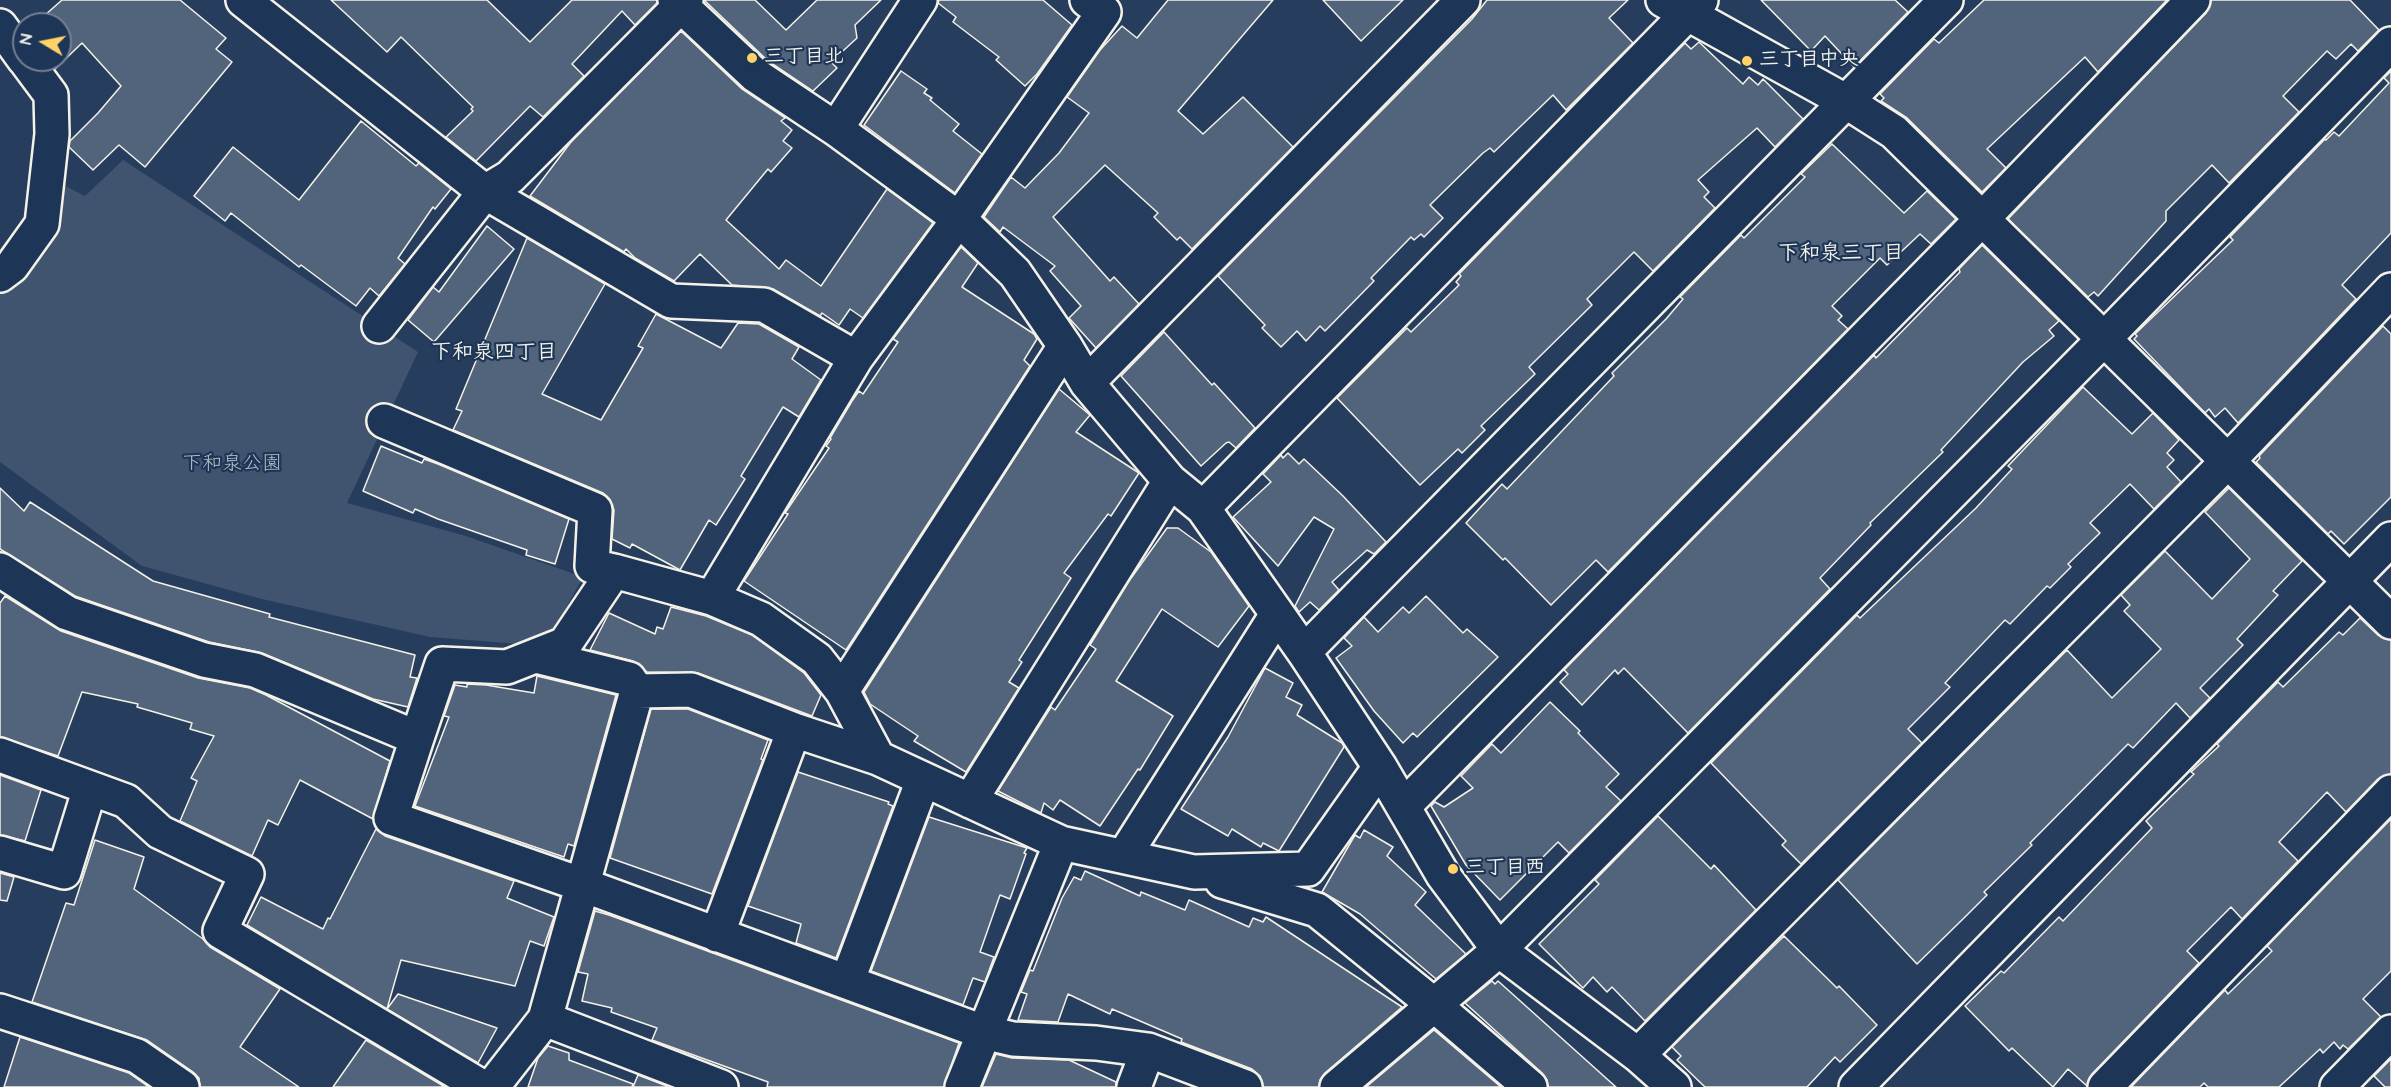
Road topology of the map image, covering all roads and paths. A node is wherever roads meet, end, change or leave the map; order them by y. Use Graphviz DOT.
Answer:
graph roads {
  1 [pos="243,0"];
  2 [pos="920,0"];
  3 [pos="1087,0"];
  4 [pos="1463,0"];
  5 [pos="1946,0"];
  6 [pos="2193,0"];
  7 [pos="681,2"];
  8 [pos="1684,5"];
  9 [pos="0,26"];
  10 [pos="12,42"];
  11 [pos="2391,44"];
  12 [pos="34,72"];
  13 [pos="1847,102"];
  14 [pos="836,129"];
  15 [pos="485,192"];
  16 [pos="959,219"];
  17 [pos="1982,219"];
  18 [pos="0,275"];
  19 [pos="2391,290"];
  20 [pos="379,326"];
  21 [pos="2103,340"];
  22 [pos="1065,346"];
  23 [pos="856,358"];
  24 [pos="1087,383"];
  25 [pos="384,421"];
  26 [pos="2227,462"];
  27 [pos="1170,481"];
  28 [pos="1203,508"];
  29 [pos="2391,539"];
  30 [pos="0,570"];
  31 [pos="614,571"];
  32 [pos="2349,582"];
  33 [pos="712,598"];
  34 [pos="1276,616"];
  35 [pos="2391,622"];
  36 [pos="1304,652"];
  37 [pos="536,656"];
  38 [pos="637,691"];
  39 [pos="842,691"];
  40 [pos="794,730"];
  41 [pos="417,738"];
  42 [pos="0,755"];
  43 [pos="878,758"];
  44 [pos="1380,767"];
  45 [pos="923,780"];
  46 [pos="90,788"];
  47 [pos="2391,792"];
  48 [pos="970,801"];
  49 [pos="1404,806"];
  50 [pos="1061,843"];
  51 [pos="0,853"];
  52 [pos="1124,856"];
  53 [pos="1194,872"];
  54 [pos="583,885"];
  55 [pos="717,934"];
  56 [pos="1499,950"];
  57 [pos="847,982"];
  58 [pos="1432,1004"];
  59 [pos="0,1011"];
  60 [pos="545,1018"];
  61 [pos="983,1032"];
  62 [pos="2391,1032"];
  63 [pos="1148,1050"];
  64 [pos="1638,1055"];
  65 [pos="182,1087"];
  66 [pos="482,1087"];
  67 [pos="492,1087"];
  68 [pos="721,1087"];
  69 [pos="962,1087"];
  70 [pos="1134,1087"];
  71 [pos="1245,1087"];
  72 [pos="1337,1087"];
  73 [pos="1530,1087"];
  74 [pos="1674,1087"];
  75 [pos="1856,1087"];
  76 [pos="2105,1087"];
  77 [pos="2337,1087"];
  1 -- 15 [label="street"];
  2 -- 14 [label="street"];
  3 -- 16 [label="street"];
  4 -- 24 [label="street"];
  5 -- 13 [label="street"];
  6 -- 17 [label="street"];
  7 -- 14 [label="street"];
  7 -- 15 [label="street"];
  8 -- 13 [label="street"];
  8 -- 28 [label="street"];
  9 -- 10 [label="street"];
  11 -- 21 [label="street"];
  12 -- 18 [label="street"];
  13 -- 17 [label="street"];
  13 -- 36 [label="street"];
  14 -- 16 [label="street"];
  15 -- 20 [label="street"];
  15 -- 23 [label="street"];
  16 -- 22 [label="street"];
  16 -- 23 [label="street"];
  17 -- 21 [label="street"];
  17 -- 49 [label="street"];
  19 -- 26 [label="street"];
  21 -- 26 [label="street"];
  21 -- 56 [label="street"];
  22 -- 24 [label="street"];
  22 -- 39 [label="street"];
  23 -- 33 [label="street"];
  24 -- 27 [label="street"];
  25 -- 31 [label="street"];
  26 -- 32 [label="street"];
  26 -- 64 [label="street"];
  27 -- 28 [label="street"];
  27 -- 48 [label="street"];
  28 -- 34 [label="street"];
  29 -- 32 [label="street"];
  30 -- 41 [label="street"];
  31 -- 33 [label="street"];
  31 -- 37 [label="street"];
  32 -- 35 [label="street"];
  32 -- 75 [label="street"];
  33 -- 39 [label="street"];
  34 -- 36 [label="street"];
  34 -- 52 [label="street"];
  36 -- 44 [label="street"];
  37 -- 38 [label="street"];
  37 -- 41 [label="street"];
  38 -- 40 [label="street"];
  38 -- 54 [label="street"];
  39 -- 43 [label="street"];
  40 -- 43 [label="street"];
  40 -- 55 [label="street"];
  41 -- 54 [label="street"];
  42 -- 46 [label="street"];
  43 -- 45 [label="street"];
  44 -- 49 [label="street"];
  44 -- 53 [label="street"];
  45 -- 48 [label="street"];
  45 -- 57 [label="street"];
  46 -- 51 [label="street"];
  46 -- 66 [label="street"];
  47 -- 76 [label="street"];
  48 -- 50 [label="street"];
  49 -- 56 [label="street"];
  50 -- 52 [label="street"];
  50 -- 61 [label="street"];
  52 -- 53 [label="street"];
  53 -- 58 [label="street"];
  54 -- 55 [label="street"];
  54 -- 60 [label="street"];
  55 -- 57 [label="street"];
  56 -- 58 [label="street"];
  56 -- 64 [label="street"];
  57 -- 61 [label="street"];
  58 -- 72 [label="street"];
  58 -- 73 [label="street"];
  59 -- 65 [label="street"];
  60 -- 67 [label="street"];
  60 -- 68 [label="street"];
  61 -- 63 [label="street"];
  61 -- 69 [label="street"];
  62 -- 77 [label="street"];
  63 -- 70 [label="street"];
  63 -- 71 [label="street"];
  64 -- 74 [label="street"];
}
